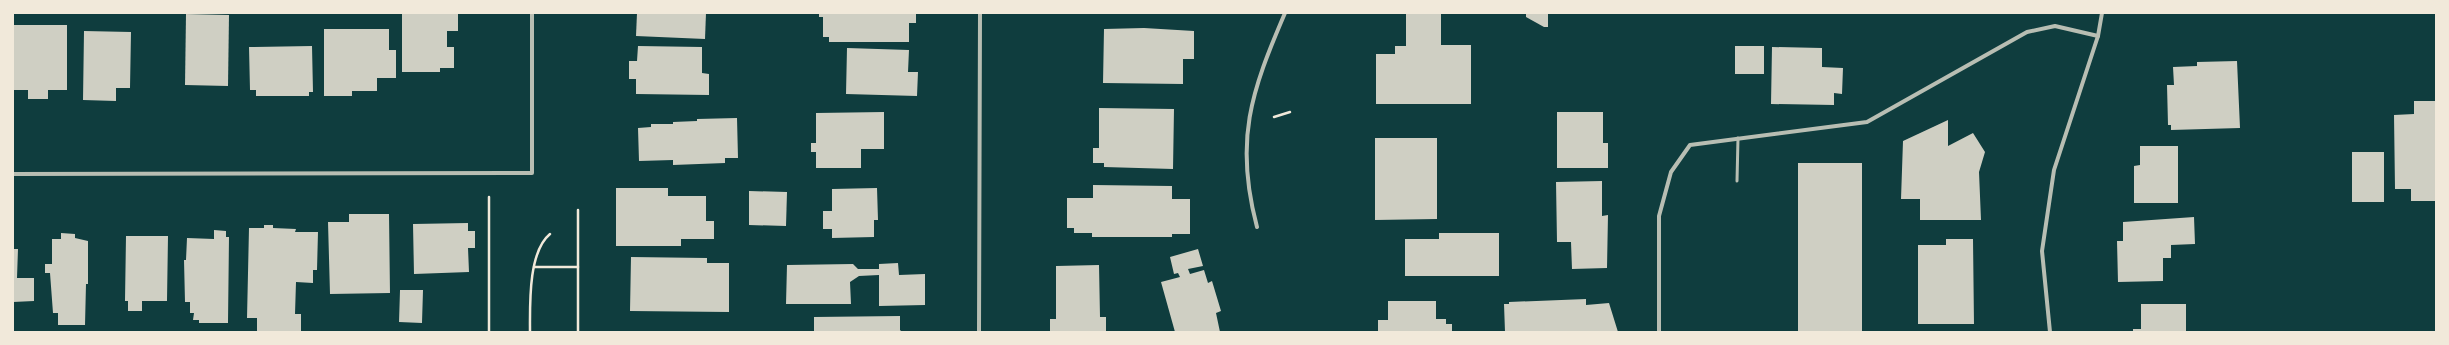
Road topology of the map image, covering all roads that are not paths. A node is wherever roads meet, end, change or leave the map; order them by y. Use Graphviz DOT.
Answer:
graph roads {
  1 [pos="532,13"];
  2 [pos="980,13"];
  3 [pos="1285,13"];
  4 [pos="2102,13"];
  5 [pos="2098,36"];
  6 [pos="1738,138"];
  7 [pos="13,174"];
  8 [pos="1737,181"];
  9 [pos="1257,227"];
  10 [pos="979,332"];
  11 [pos="1659,332"];
  12 [pos="2050,332"];
  1 -- 7 [label="street"];
  2 -- 10 [label="street"];
  3 -- 9 [label="street"];
  4 -- 5 [label="street"];
  5 -- 6 [label="street"];
  5 -- 12 [label="street"];
  6 -- 8 [label="lane"];
  6 -- 11 [label="street"];
}
